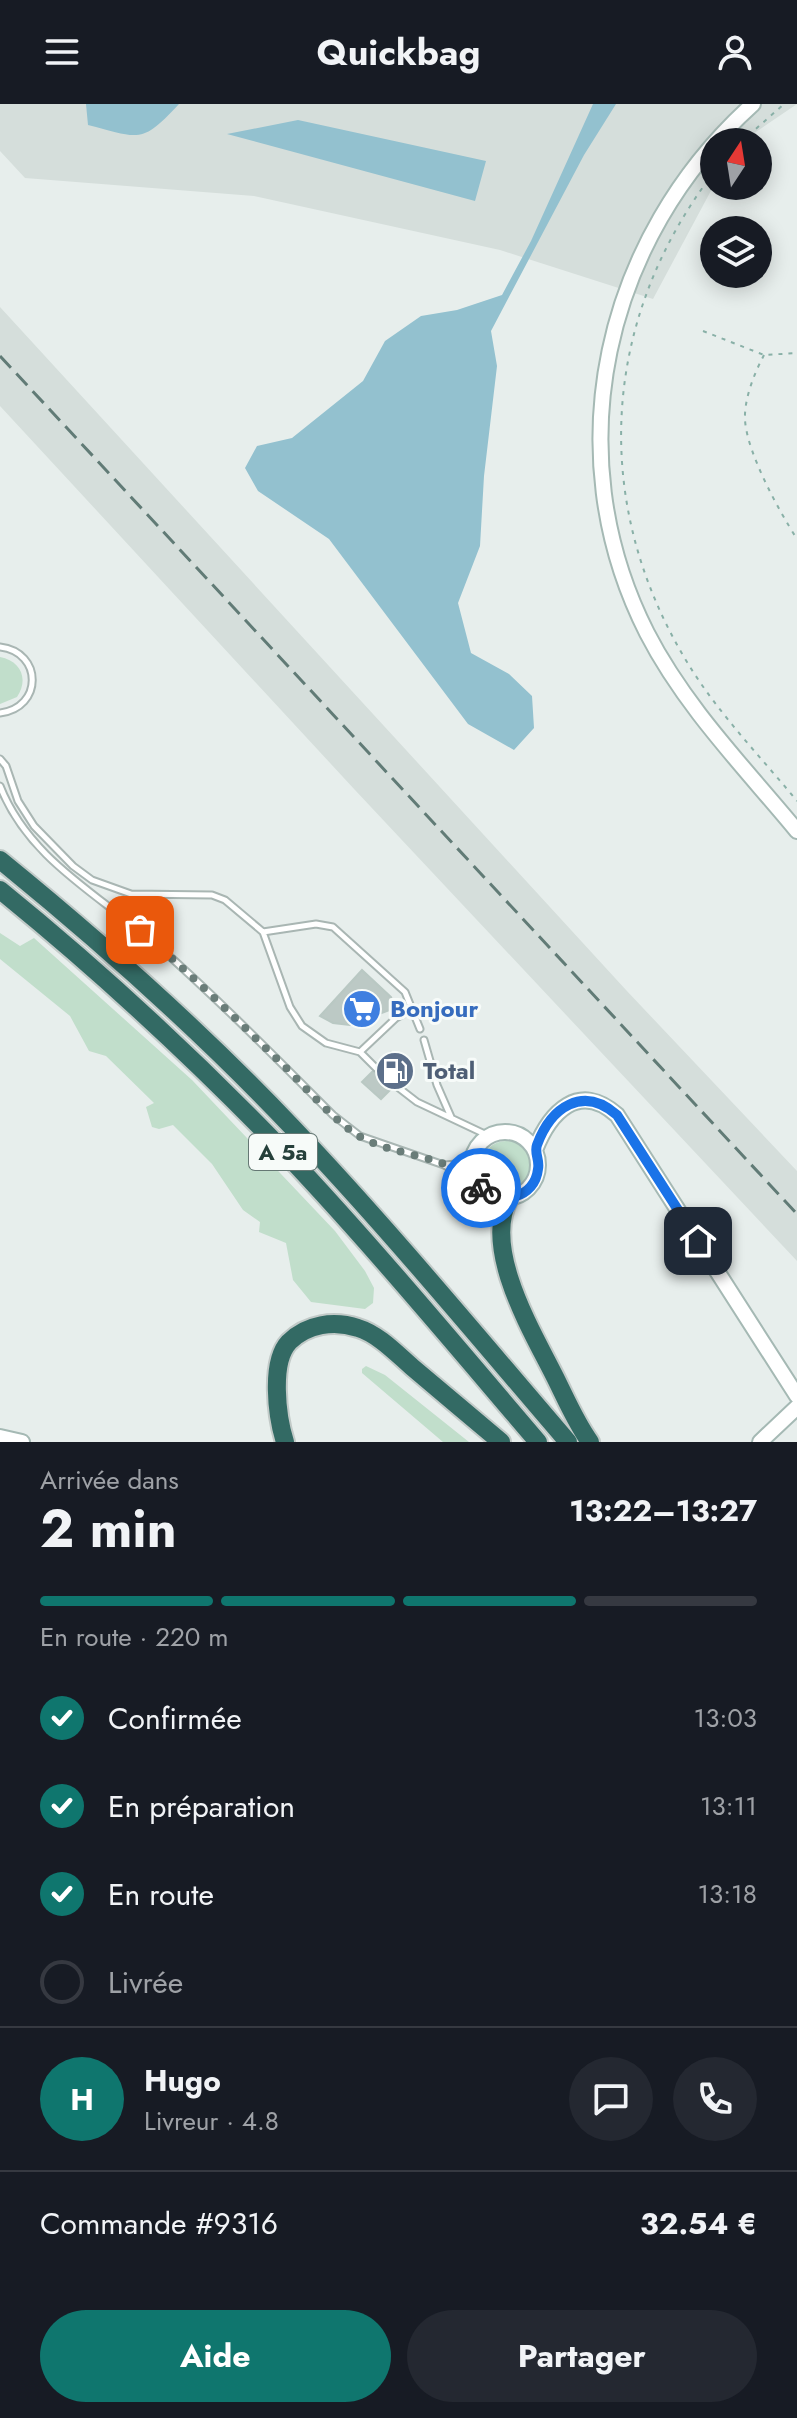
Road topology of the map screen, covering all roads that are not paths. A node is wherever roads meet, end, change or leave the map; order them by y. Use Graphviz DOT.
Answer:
graph roads {
  1 [pos="753,104"];
  2 [pos="0,647"];
  3 [pos="0,713"];
  4 [pos="0,759"];
  5 [pos="0,786"];
  6 [pos="797,831"];
  7 [pos="0,860"];
  8 [pos="0,890"];
  9 [pos="263,932"];
  10 [pos="413,1009"];
  11 [pos="420,1029"];
  12 [pos="424,1040"];
  13 [pos="360,1052"];
  14 [pos="376,1068"];
  15 [pos="395,1085"];
  16 [pos="451,1118"];
  17 [pos="489,1136"];
  18 [pos="535,1150"];
  19 [pos="473,1155"];
  20 [pos="444,1165"];
  21 [pos="477,1182"];
  22 [pos="509,1198"];
  23 [pos="797,1396"];
  24 [pos="797,1407"];
  25 [pos="0,1437"];
  26 [pos="22,1442"];
  27 [pos="285,1442"];
  28 [pos="501,1442"];
  29 [pos="538,1442"];
  30 [pos="568,1442"];
  31 [pos="590,1442"];
  32 [pos="760,1442"];
  1 -- 6 [label="street"];
  2 -- 3 [label="lane"];
  4 -- 9 [label="lane"];
  5 -- 20 [label="lane"];
  7 -- 30 [label="highway, A 5a"];
  8 -- 29 [label="highway, A 5a"];
  9 -- 10 [label="lane"];
  9 -- 13 [label="lane"];
  10 -- 11 [label="lane"];
  10 -- 13 [label="lane"];
  12 -- 16 [label="lane"];
  13 -- 14 [label="lane"];
  15 -- 16 [label="lane"];
  16 -- 17 [label="lane"];
  17 -- 18 [label="street"];
  17 -- 19 [label="street"];
  18 -- 22 [label="street"];
  18 -- 23 [label="street"];
  19 -- 20 [label="lane"];
  19 -- 21 [label="street"];
  20 -- 21 [label="lane"];
  21 -- 22 [label="street"];
  22 -- 31 [label="highway"];
  24 -- 32 [label="street"];
  25 -- 26 [label="street"];
  27 -- 28 [label="highway"];
}
